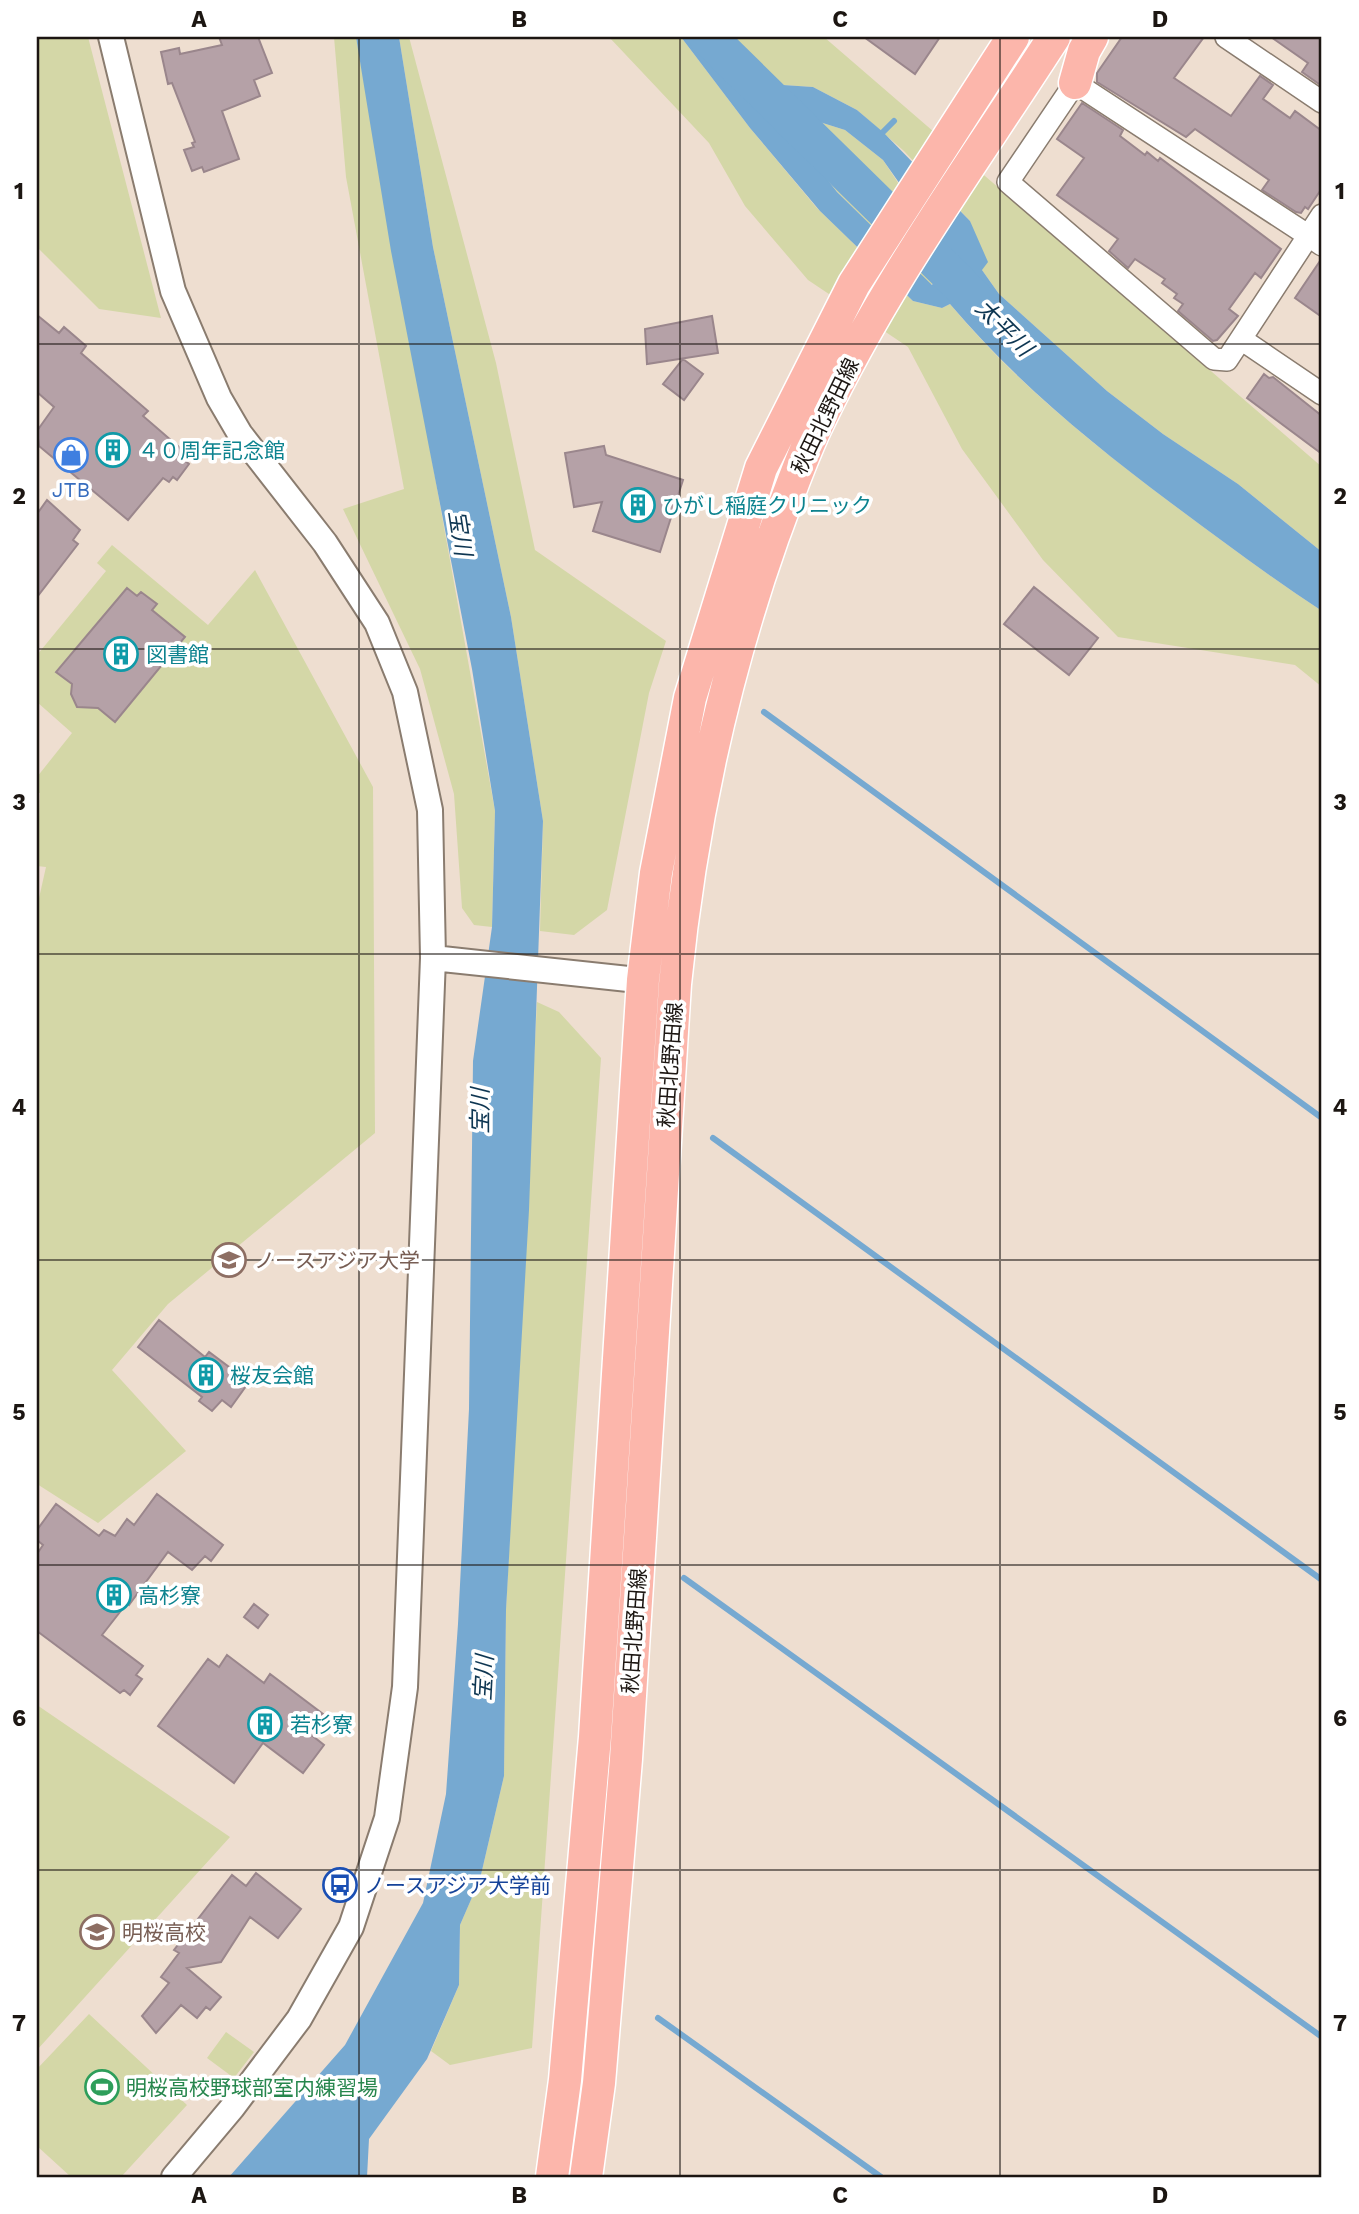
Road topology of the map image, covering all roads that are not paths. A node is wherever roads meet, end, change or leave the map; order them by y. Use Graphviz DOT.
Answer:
graph roads {
  1 [pos="111,37"];
  2 [pos="1013,37"];
  3 [pos="1054,37"];
  4 [pos="1092,37"];
  5 [pos="1226,37"];
  6 [pos="1075,83"];
  7 [pos="1322,102"];
  8 [pos="1322,215"];
  9 [pos="1315,241"];
  10 [pos="1241,339"];
  11 [pos="1322,394"];
  12 [pos="433,958"];
  13 [pos="643,980"];
  14 [pos="675,984"];
  15 [pos="174,2177"];
  16 [pos="552,2177"];
  17 [pos="586,2177"];
  1 -- 12 [label="street"];
  2 -- 13 [label="main road, 秋田北野田線"];
  3 -- 14 [label="main road, 秋田北野田線"];
  4 -- 6 [label="main road"];
  5 -- 7 [label="street"];
  6 -- 9 [label="street"];
  6 -- 10 [label="street"];
  8 -- 9 [label="street"];
  9 -- 10 [label="street"];
  10 -- 11 [label="street"];
  12 -- 13 [label="street"];
  12 -- 15 [label="street"];
  13 -- 14 [label="street"];
  13 -- 16 [label="main road, 秋田北野田線"];
  14 -- 17 [label="main road, 秋田北野田線"];
}
